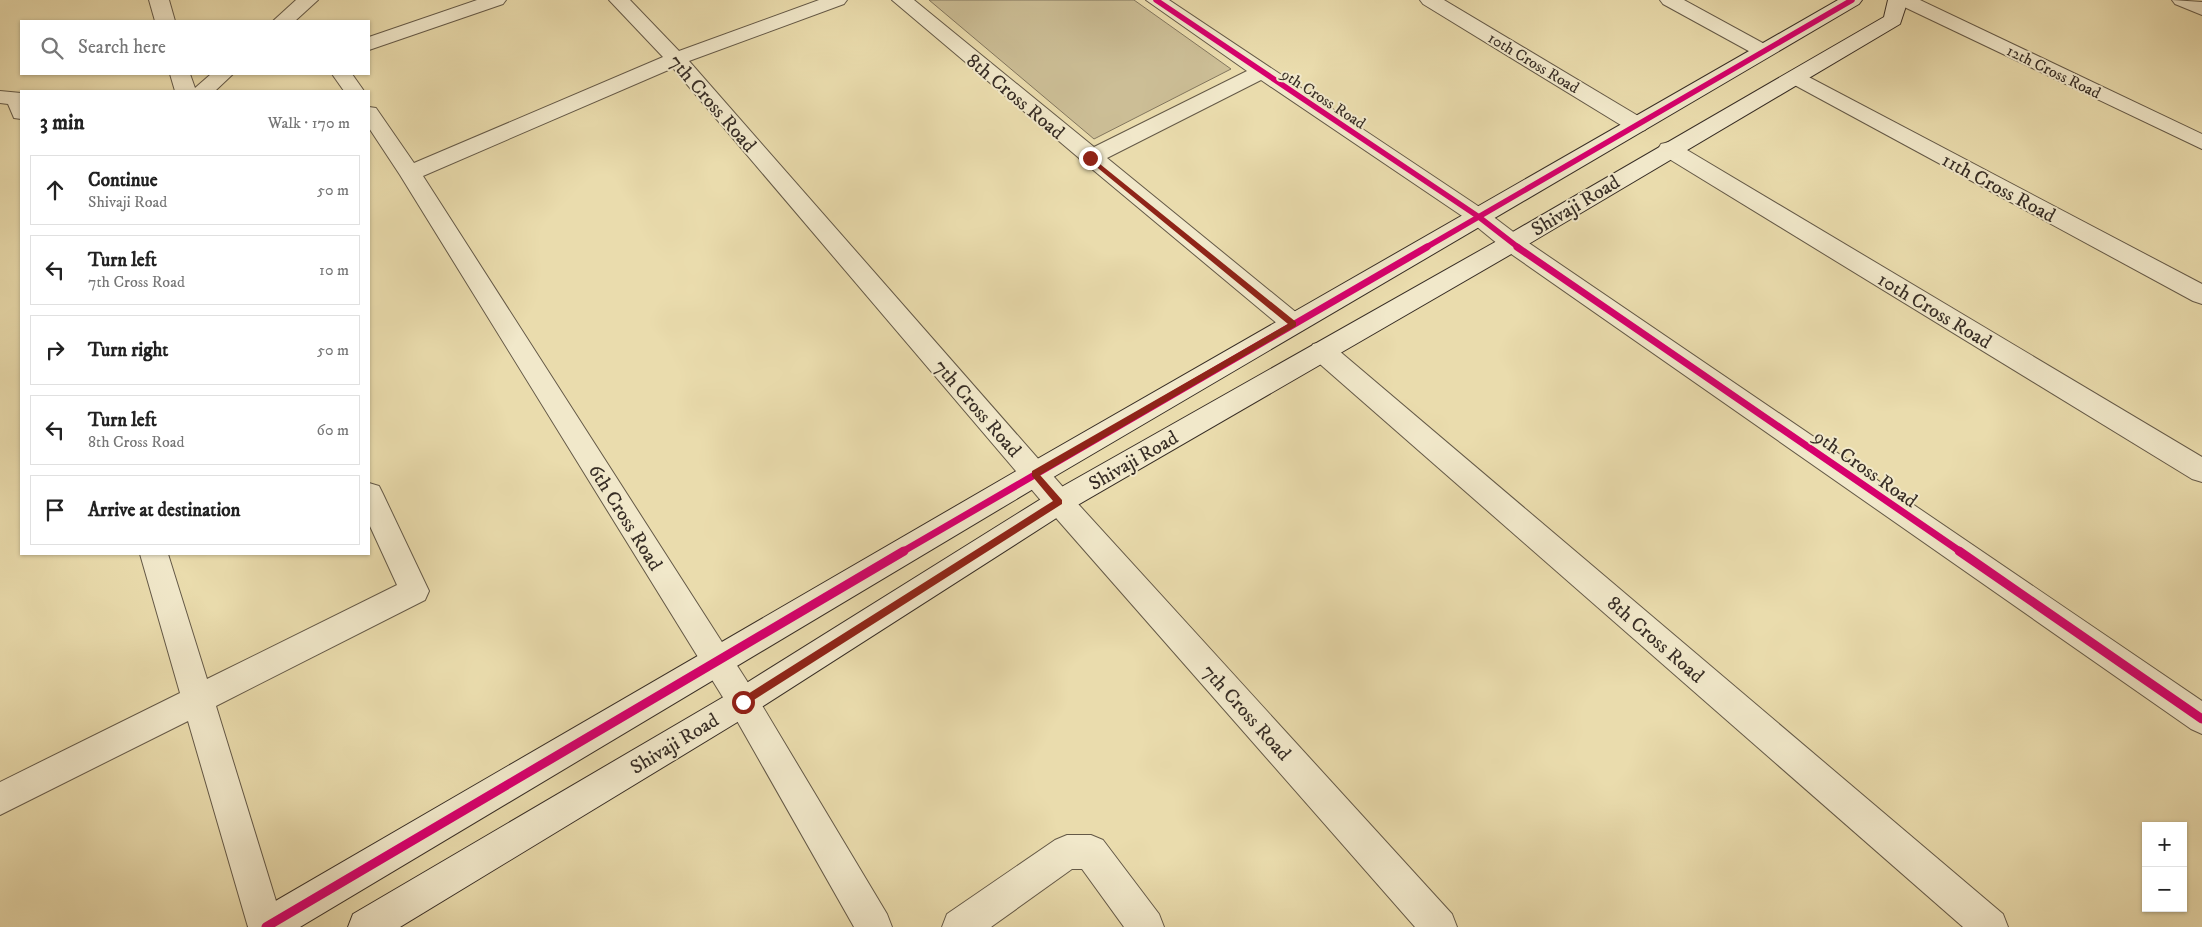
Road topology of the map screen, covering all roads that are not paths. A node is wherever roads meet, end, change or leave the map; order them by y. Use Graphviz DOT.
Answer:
graph roads {
  1 [pos="159,0"];
  2 [pos="496,0"];
  3 [pos="619,0"];
  4 [pos="836,0"];
  5 [pos="902,0"];
  6 [pos="1156,0"];
  7 [pos="1430,0"];
  8 [pos="1670,0"];
  9 [pos="1852,0"];
  10 [pos="1898,0"];
  11 [pos="1905,0"];
  12 [pos="2182,0"];
  13 [pos="2202,8"];
  14 [pos="304,10"];
  15 [pos="165,20"];
  16 [pos="285,20"];
  17 [pos="370,44"];
  18 [pos="1763,51"];
  19 [pos="676,59"];
  20 [pos="1260,72"];
  21 [pos="180,75"];
  22 [pos="222,75"];
  23 [pos="343,75"];
  24 [pos="1796,78"];
  25 [pos="185,90"];
  26 [pos="204,90"];
  27 [pos="353,90"];
  28 [pos="370,113"];
  29 [pos="1637,125"];
  30 [pos="2202,142"];
  31 [pos="1669,149"];
  32 [pos="1090,158"];
  33 [pos="410,173"];
  34 [pos="1479,217"];
  35 [pos="1512,243"];
  36 [pos="2202,295"];
  37 [pos="1294,324"];
  38 [pos="1322,351"];
  39 [pos="2202,471"];
  40 [pos="1035,474"];
  41 [pos="370,496"];
  42 [pos="1059,502"];
  43 [pos="154,555"];
  44 [pos="718,662"];
  45 [pos="197,699"];
  46 [pos="743,702"];
  47 [pos="2202,719"];
  48 [pos="0,799"];
  49 [pos="266,927"];
  50 [pos="366,927"];
  51 [pos="874,927"];
  52 [pos="960,927"];
  53 [pos="1146,927"];
  54 [pos="1439,927"];
  55 [pos="1990,927"];
  1 -- 15 [label="street"];
  2 -- 17 [label="street"];
  3 -- 19 [label="street, 7th Cross Road"];
  4 -- 19 [label="street"];
  5 -- 32 [label="street, 8th Cross Road"];
  6 -- 20 [label="street, 9th Cross Road"];
  7 -- 29 [label="street, 10th Cross Road"];
  8 -- 18 [label="street"];
  9 -- 18 [label="street"];
  10 -- 24 [label="street, Shivaji Road"];
  11 -- 30 [label="street, 12th Cross Road"];
  12 -- 13 [label="street"];
  14 -- 16 [label="street"];
  18 -- 29 [label="street"];
  19 -- 33 [label="street"];
  19 -- 40 [label="street, 7th Cross Road"];
  20 -- 32 [label="street"];
  20 -- 34 [label="street, 9th Cross Road"];
  21 -- 25 [label="street"];
  22 -- 26 [label="street"];
  23 -- 27 [label="street"];
  24 -- 31 [label="street, Shivaji Road"];
  24 -- 36 [label="street, 11th Cross Road"];
  28 -- 33 [label="street, 6th Cross Road"];
  29 -- 34 [label="street"];
  31 -- 35 [label="street, Shivaji Road"];
  31 -- 39 [label="street, 10th Cross Road"];
  32 -- 37 [label="street, 8th Cross Road"];
  33 -- 44 [label="street, 6th Cross Road"];
  34 -- 35 [label="street, 9th Cross Road"];
  34 -- 37 [label="street"];
  35 -- 38 [label="street, Shivaji Road"];
  35 -- 47 [label="street, 9th Cross Road"];
  37 -- 40 [label="street"];
  38 -- 42 [label="street, Shivaji Road"];
  38 -- 55 [label="street, 8th Cross Road"];
  40 -- 42 [label="street, 7th Cross Road"];
  40 -- 44 [label="street"];
  41 -- 45 [label="street"];
  42 -- 46 [label="street, Shivaji Road"];
  42 -- 54 [label="street, 7th Cross Road"];
  43 -- 45 [label="street"];
  44 -- 46 [label="street, 6th Cross Road"];
  44 -- 49 [label="street"];
  45 -- 48 [label="street"];
  45 -- 49 [label="street"];
  46 -- 50 [label="street, Shivaji Road"];
  46 -- 51 [label="street, 6th Cross Road"];
  52 -- 53 [label="street"];
}
